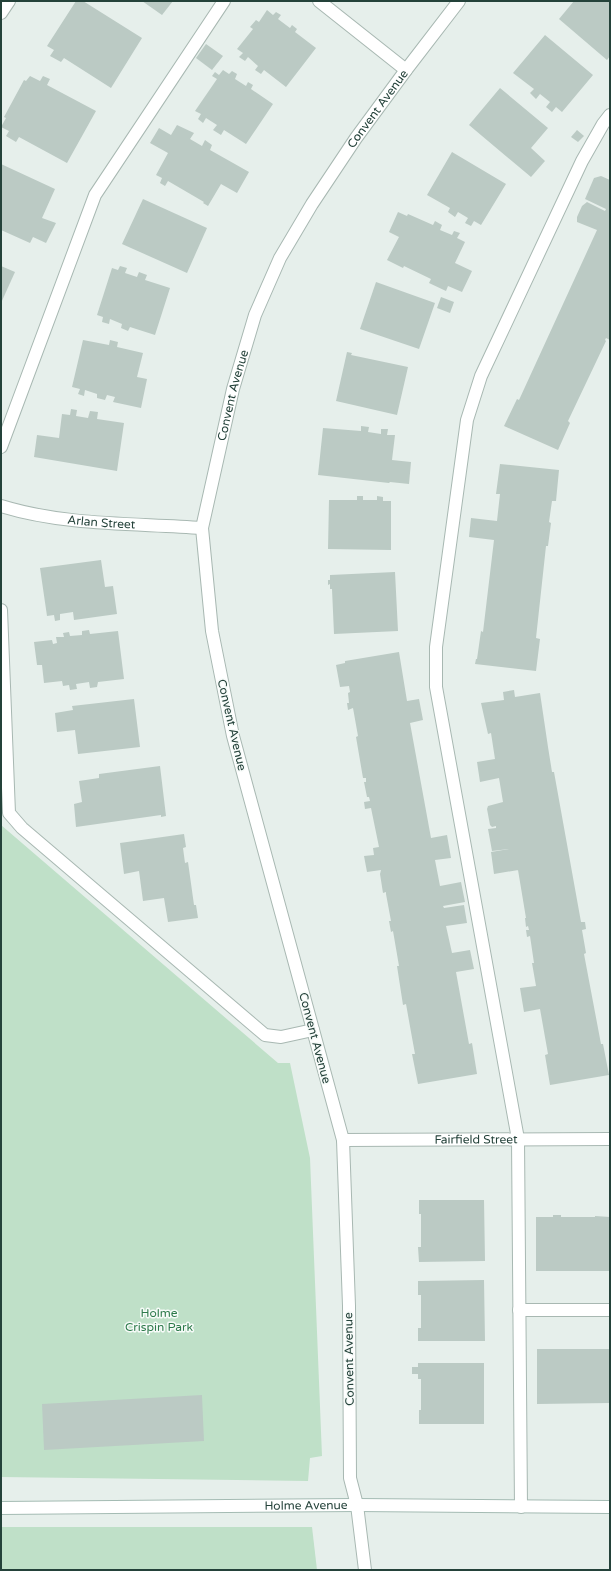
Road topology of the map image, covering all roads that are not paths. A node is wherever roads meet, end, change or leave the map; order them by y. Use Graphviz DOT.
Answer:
graph roads {
  1 [pos="9,1"];
  2 [pos="224,1"];
  3 [pos="319,1"];
  4 [pos="459,1"];
  5 [pos="1,13"];
  6 [pos="406,70"];
  7 [pos="610,115"];
  8 [pos="1,447"];
  9 [pos="1,506"];
  10 [pos="202,528"];
  11 [pos="1,610"];
  12 [pos="313,1030"];
  13 [pos="518,1139"];
  14 [pos="610,1139"];
  15 [pos="342,1140"];
  16 [pos="519,1310"];
  17 [pos="610,1310"];
  18 [pos="357,1505"];
  19 [pos="522,1507"];
  20 [pos="610,1507"];
  21 [pos="1,1508"];
  22 [pos="366,1570"];
  1 -- 5 [label="street"];
  2 -- 8 [label="street"];
  3 -- 6 [label="street"];
  4 -- 6 [label="street, Convent Avenue"];
  6 -- 10 [label="street, Convent Avenue"];
  7 -- 13 [label="street"];
  9 -- 10 [label="street, Arlan Street"];
  10 -- 12 [label="street, Convent Avenue"];
  11 -- 12 [label="street"];
  12 -- 15 [label="street, Convent Avenue"];
  13 -- 14 [label="street, Fairfield Street"];
  13 -- 15 [label="street, Fairfield Street"];
  13 -- 16 [label="street"];
  15 -- 18 [label="street, Convent Avenue"];
  16 -- 17 [label="street"];
  16 -- 19 [label="street"];
  18 -- 19 [label="street, Holme Avenue"];
  18 -- 21 [label="street, Holme Avenue"];
  18 -- 22 [label="street, Convent Avenue"];
  19 -- 20 [label="street, Holme Avenue"];
}
